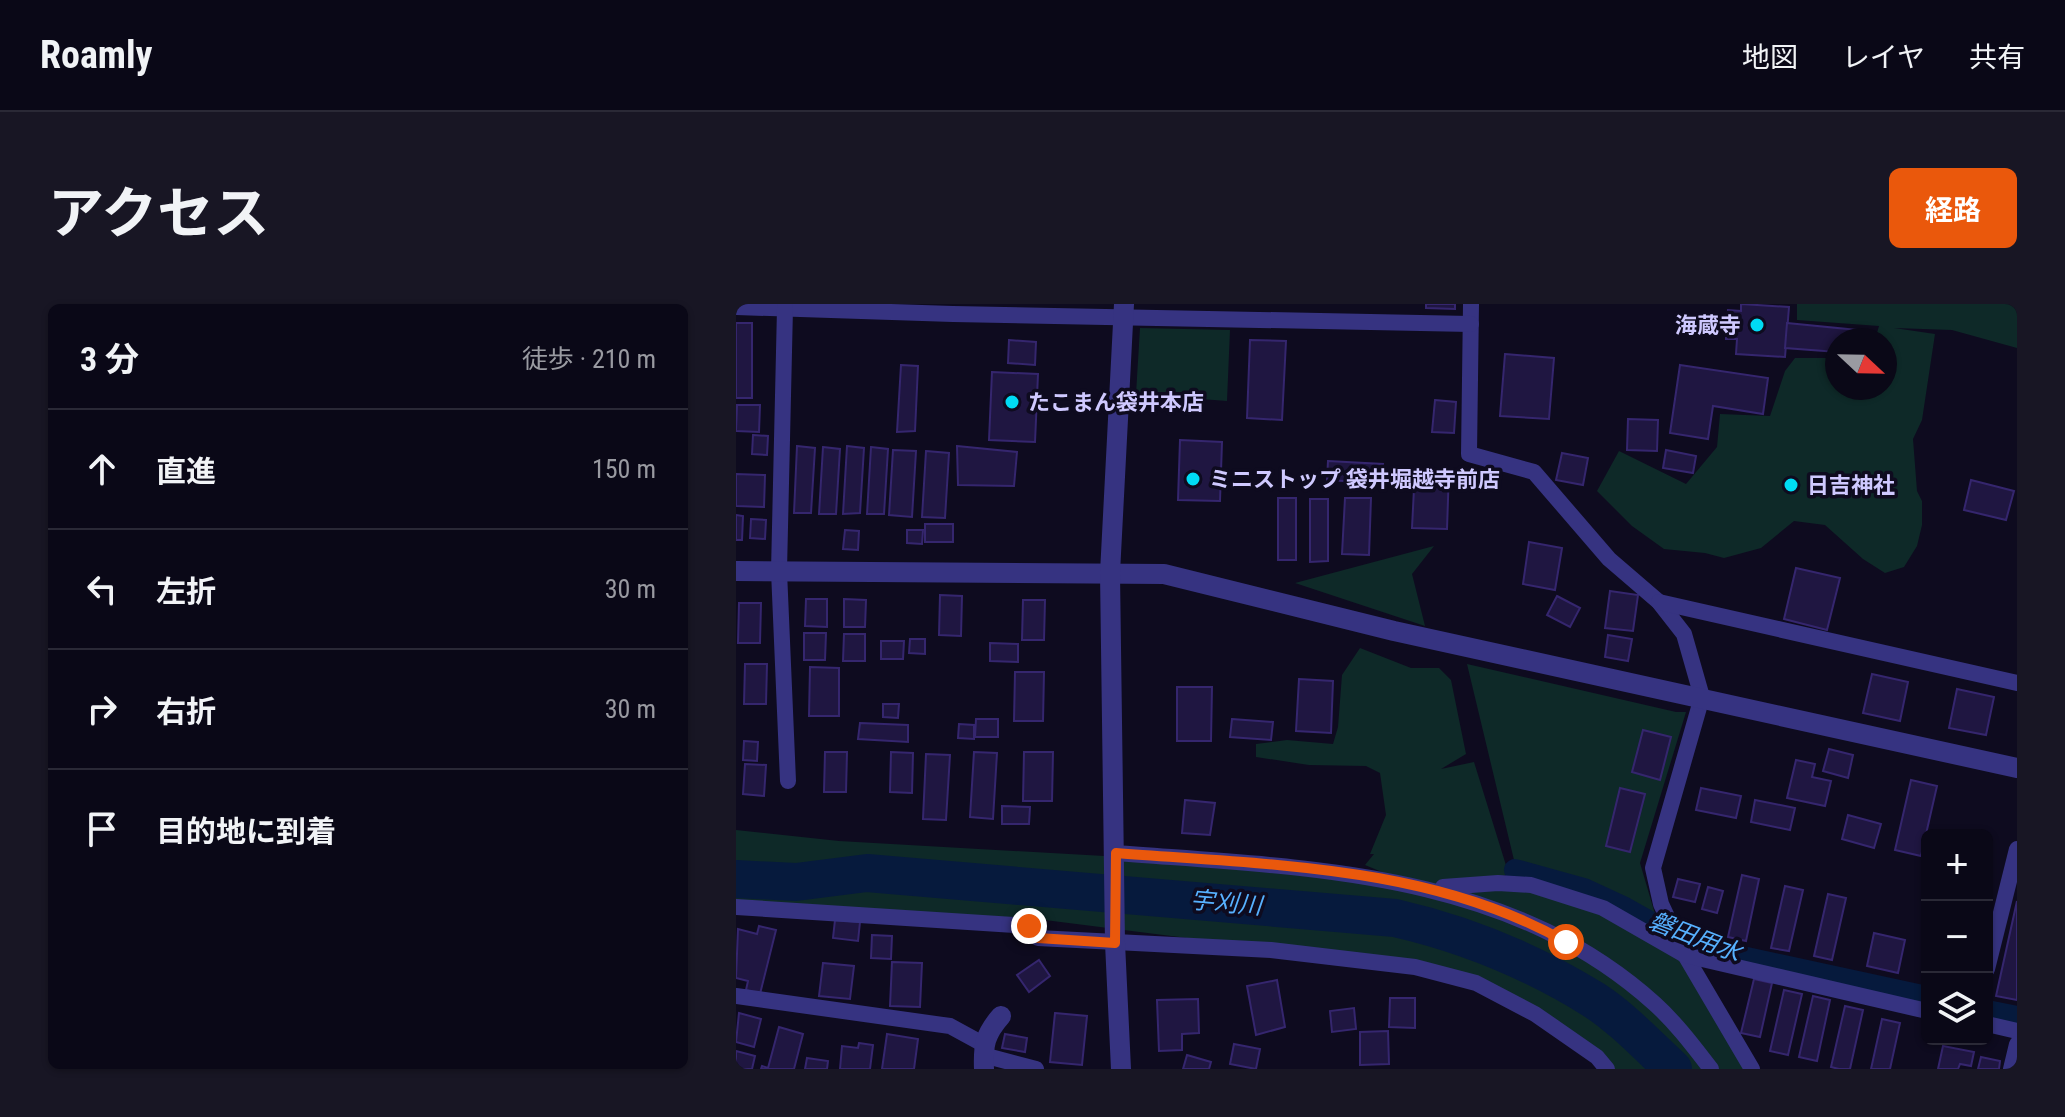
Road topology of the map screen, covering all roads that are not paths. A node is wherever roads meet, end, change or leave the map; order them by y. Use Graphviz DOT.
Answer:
graph roads {
  1 [pos="1471,304"];
  2 [pos="736,307"];
  3 [pos="785,308"];
  4 [pos="953,309"];
  5 [pos="1124,311"];
  6 [pos="1471,324"];
  7 [pos="736,571"];
  8 [pos="779,571"];
  9 [pos="1110,573"];
  10 [pos="1659,602"];
  11 [pos="2017,683"];
  12 [pos="1702,697"];
  13 [pos="2017,768"];
  14 [pos="788,781"];
  15 [pos="2017,849"];
  16 [pos="1116,857"];
  17 [pos="1427,888"];
  18 [pos="736,907"];
  19 [pos="1115,943"];
  20 [pos="1993,945"];
  21 [pos="1685,955"];
  22 [pos="736,996"];
  23 [pos="1921,1010"];
  24 [pos="1001,1016"];
  25 [pos="1993,1025"];
  26 [pos="2017,1031"];
  27 [pos="2017,1044"];
  28 [pos="983,1056"];
  29 [pos="1036,1069"];
  30 [pos="1121,1069"];
  31 [pos="1607,1069"];
  32 [pos="1711,1069"];
  33 [pos="1752,1069"];
  34 [pos="2011,1069"];
  1 -- 6 [label="street"];
  2 -- 3 [label="street"];
  3 -- 4 [label="street"];
  3 -- 8 [label="street"];
  4 -- 5 [label="street"];
  5 -- 6 [label="street"];
  5 -- 9 [label="street"];
  6 -- 10 [label="street"];
  7 -- 8 [label="street"];
  8 -- 9 [label="street"];
  8 -- 14 [label="street"];
  9 -- 12 [label="street"];
  9 -- 16 [label="street"];
  10 -- 11 [label="street"];
  10 -- 12 [label="street"];
  12 -- 13 [label="street"];
  12 -- 21 [label="street"];
  15 -- 20 [label="street"];
  16 -- 17 [label="street"];
  16 -- 19 [label="street"];
  17 -- 21 [label="street"];
  17 -- 32 [label="street"];
  18 -- 19 [label="street"];
  19 -- 30 [label="street"];
  19 -- 31 [label="street"];
  21 -- 23 [label="street"];
  21 -- 33 [label="street"];
  22 -- 28 [label="street"];
  24 -- 28 [label="street"];
  25 -- 26 [label="street"];
  27 -- 34 [label="street"];
  28 -- 29 [label="street"];
}
